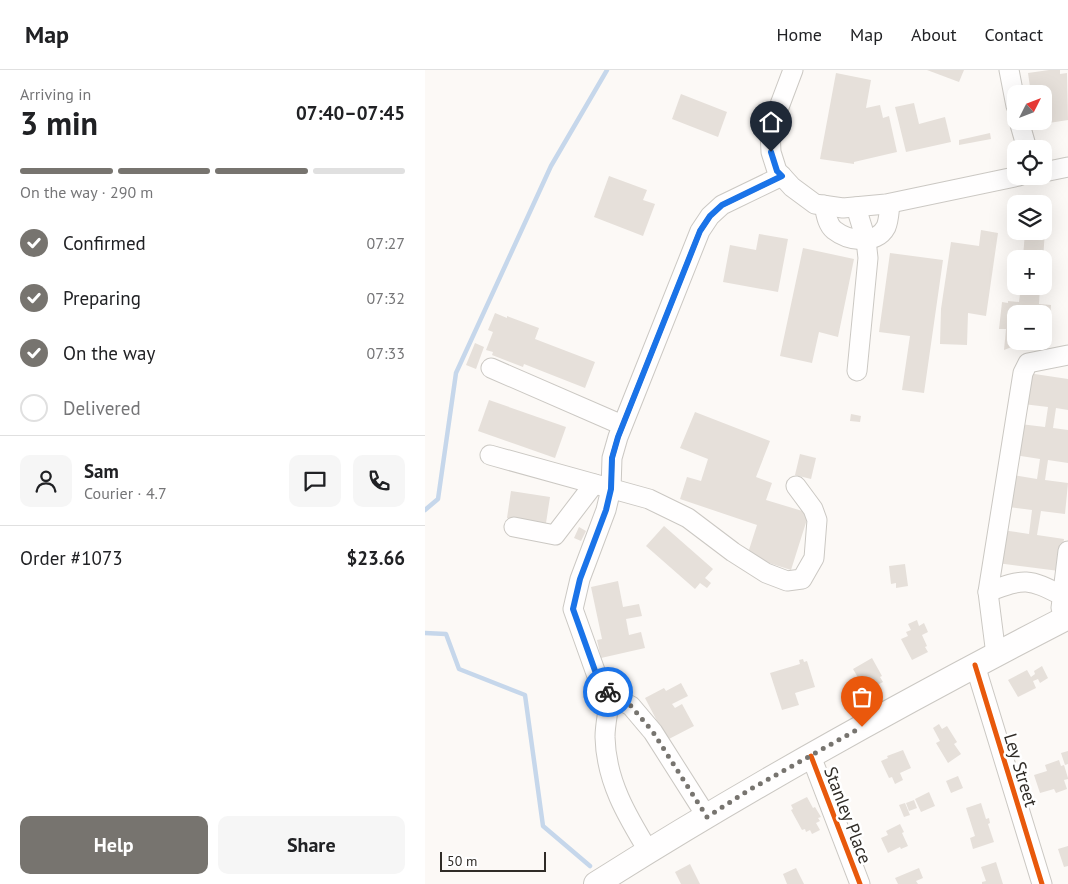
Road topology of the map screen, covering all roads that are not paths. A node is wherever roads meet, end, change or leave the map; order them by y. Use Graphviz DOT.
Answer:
graph roads {
  1 [pos="793,70"];
  2 [pos="1009,70"];
  3 [pos="1012,85"];
  4 [pos="1068,167"];
  5 [pos="1052,170"];
  6 [pos="782,176"];
  7 [pos="1007,179"];
  8 [pos="890,204"];
  9 [pos="824,205"];
  10 [pos="856,207"];
  11 [pos="866,240"];
  12 [pos="1068,355"];
  13 [pos="491,368"];
  14 [pos="857,371"];
  15 [pos="622,425"];
  16 [pos="490,456"];
  17 [pos="603,486"];
  18 [pos="795,486"];
  19 [pos="514,527"];
  20 [pos="1068,551"];
  21 [pos="989,592"];
  22 [pos="1064,612"];
  23 [pos="996,655"];
  24 [pos="975,665"];
  25 [pos="610,695"];
  26 [pos="811,756"];
  27 [pos="707,817"];
  28 [pos="649,852"];
  29 [pos="596,884"];
  30 [pos="860,884"];
  31 [pos="1042,884"];
  1 -- 6 [label="street"];
  2 -- 3 [label="street"];
  4 -- 5 [label="street"];
  6 -- 9 [label="street"];
  6 -- 15 [label="street"];
  7 -- 8 [label="street"];
  8 -- 10 [label="street"];
  8 -- 11 [label="street"];
  9 -- 10 [label="street"];
  9 -- 11 [label="street"];
  10 -- 11 [label="street"];
  11 -- 14 [label="street"];
  12 -- 21 [label="street"];
  13 -- 15 [label="street"];
  15 -- 17 [label="street"];
  16 -- 17 [label="street"];
  17 -- 18 [label="street"];
  17 -- 19 [label="street"];
  17 -- 25 [label="street"];
  20 -- 22 [label="street"];
  21 -- 22 [label="street"];
  21 -- 23 [label="street"];
  22 -- 23 [label="main road"];
  23 -- 24 [label="main road"];
  24 -- 26 [label="main road"];
  24 -- 31 [label="street, Ley Street"];
  25 -- 27 [label="street"];
  25 -- 28 [label="street"];
  26 -- 27 [label="main road"];
  26 -- 30 [label="street, Stanley Place"];
  27 -- 28 [label="main road"];
  28 -- 29 [label="main road"];
}
